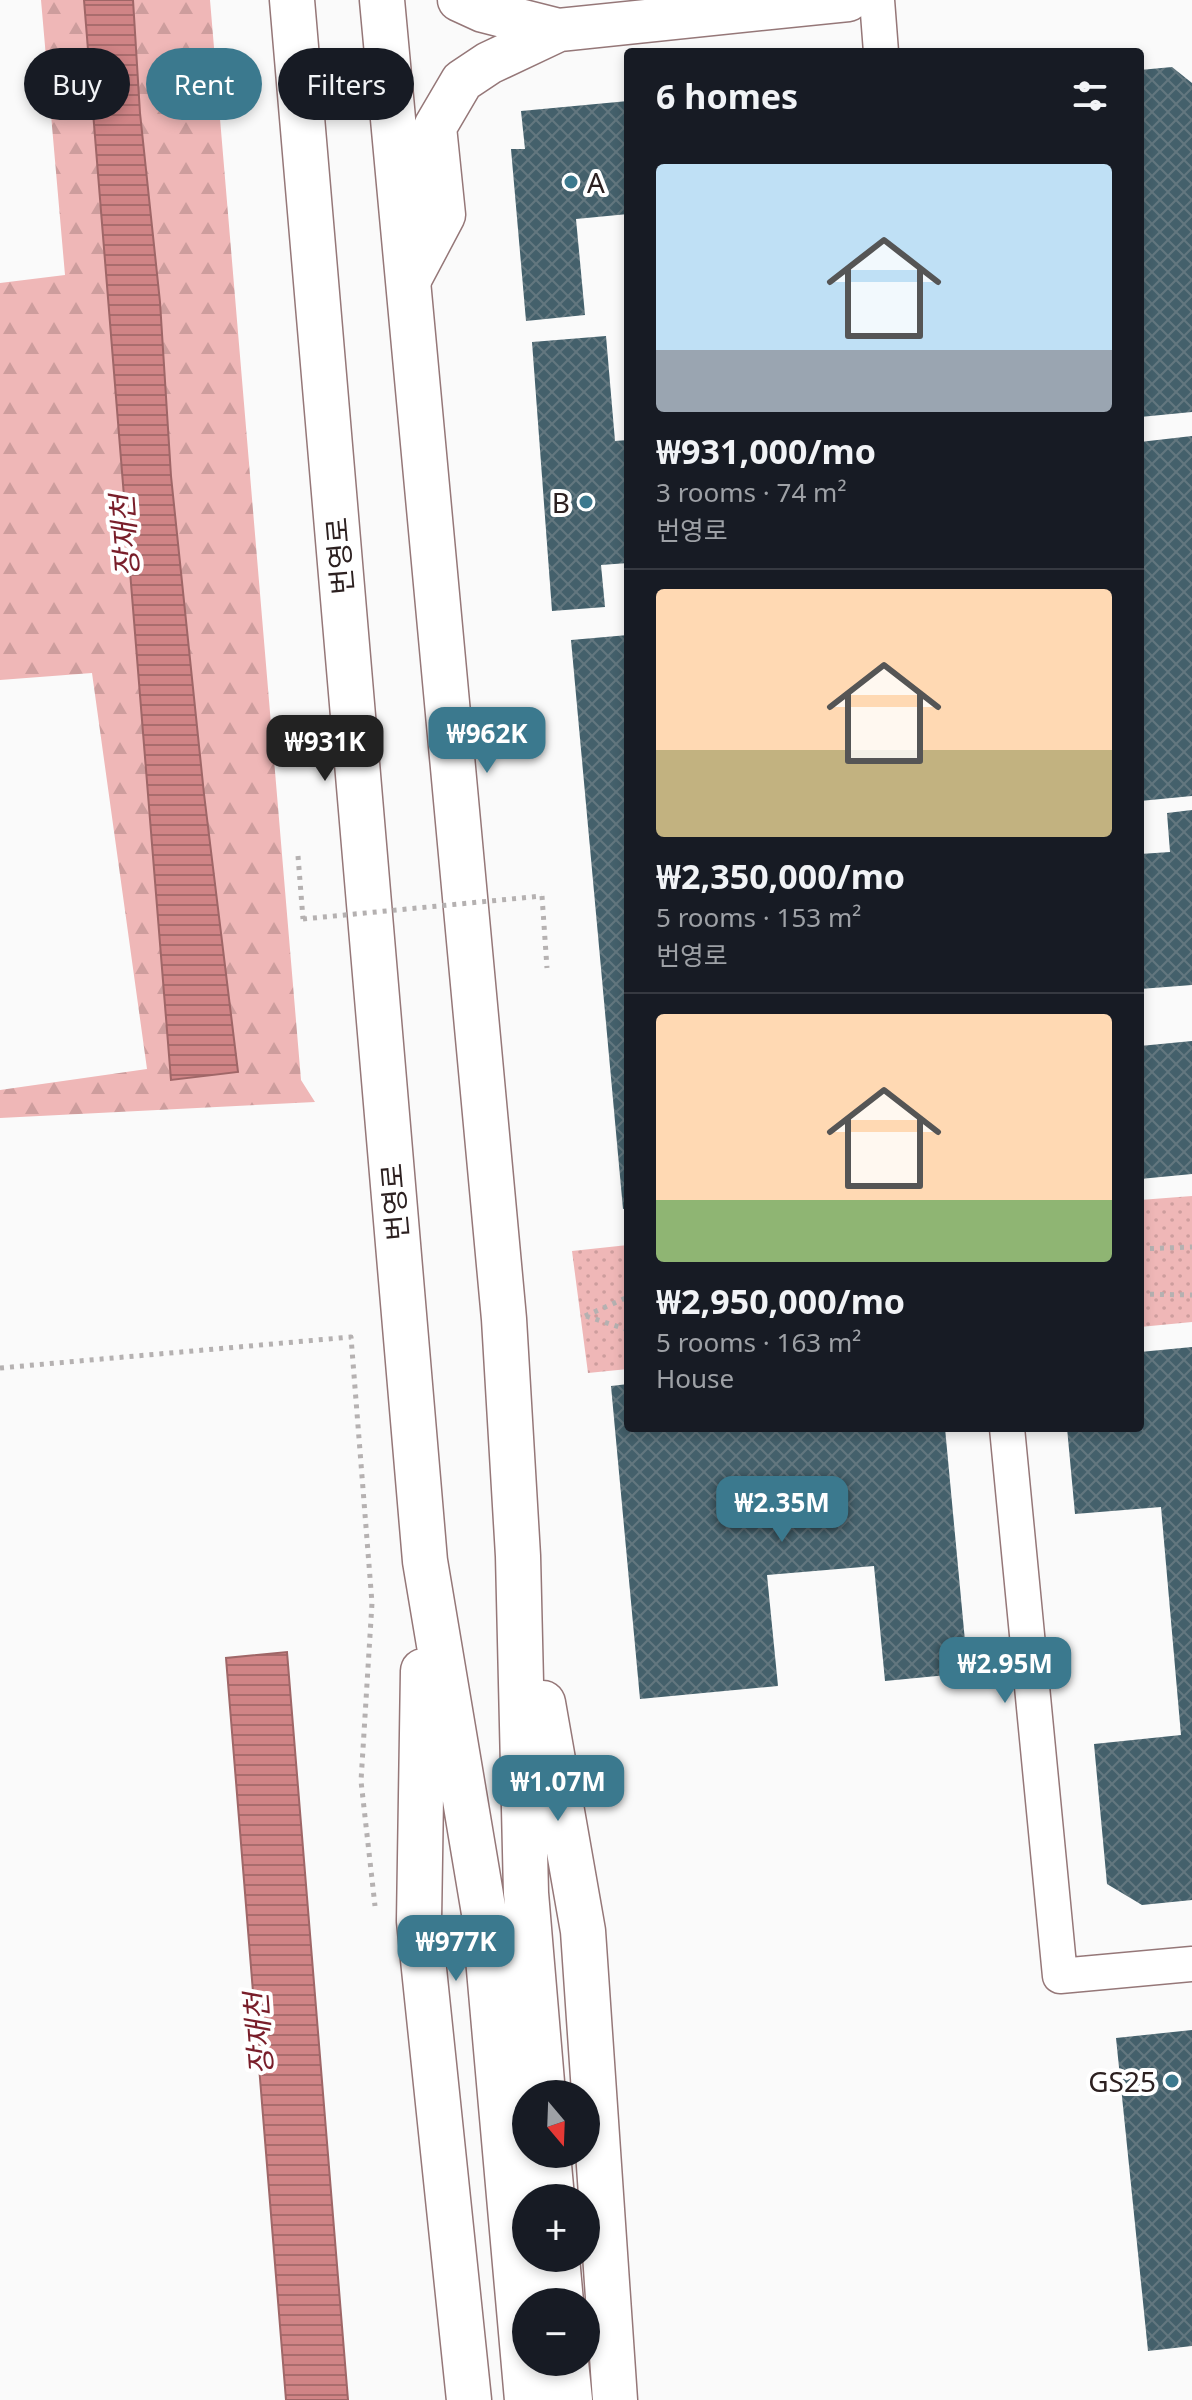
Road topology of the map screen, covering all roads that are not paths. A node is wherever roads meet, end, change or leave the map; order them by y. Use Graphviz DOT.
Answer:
graph roads {
  1 [pos="292,0"];
  2 [pos="382,0"];
  3 [pos="459,0"];
  4 [pos="848,0"];
  5 [pos="877,0"];
  6 [pos="559,30"];
  7 [pos="881,48"];
  8 [pos="408,283"];
  9 [pos="1007,1432"];
  10 [pos="518,1556"];
  11 [pos="425,1561"];
  12 [pos="1192,1964"];
  13 [pos="542,2080"];
  14 [pos="567,2376"];
  15 [pos="469,2400"];
  16 [pos="527,2400"];
  17 [pos="570,2400"];
  18 [pos="615,2400"];
  1 -- 11 [label="main road, 번영로"];
  2 -- 8 [label="main road"];
  3 -- 6 [label="street"];
  4 -- 6 [label="street"];
  5 -- 7 [label="street"];
  6 -- 8 [label="street"];
  8 -- 10 [label="main road"];
  9 -- 12 [label="street"];
  10 -- 13 [label="main road"];
  10 -- 18 [label="main road"];
  11 -- 15 [label="main road"];
  11 -- 16 [label="main road, 번영로"];
  14 -- 17 [label="main road"];
}
